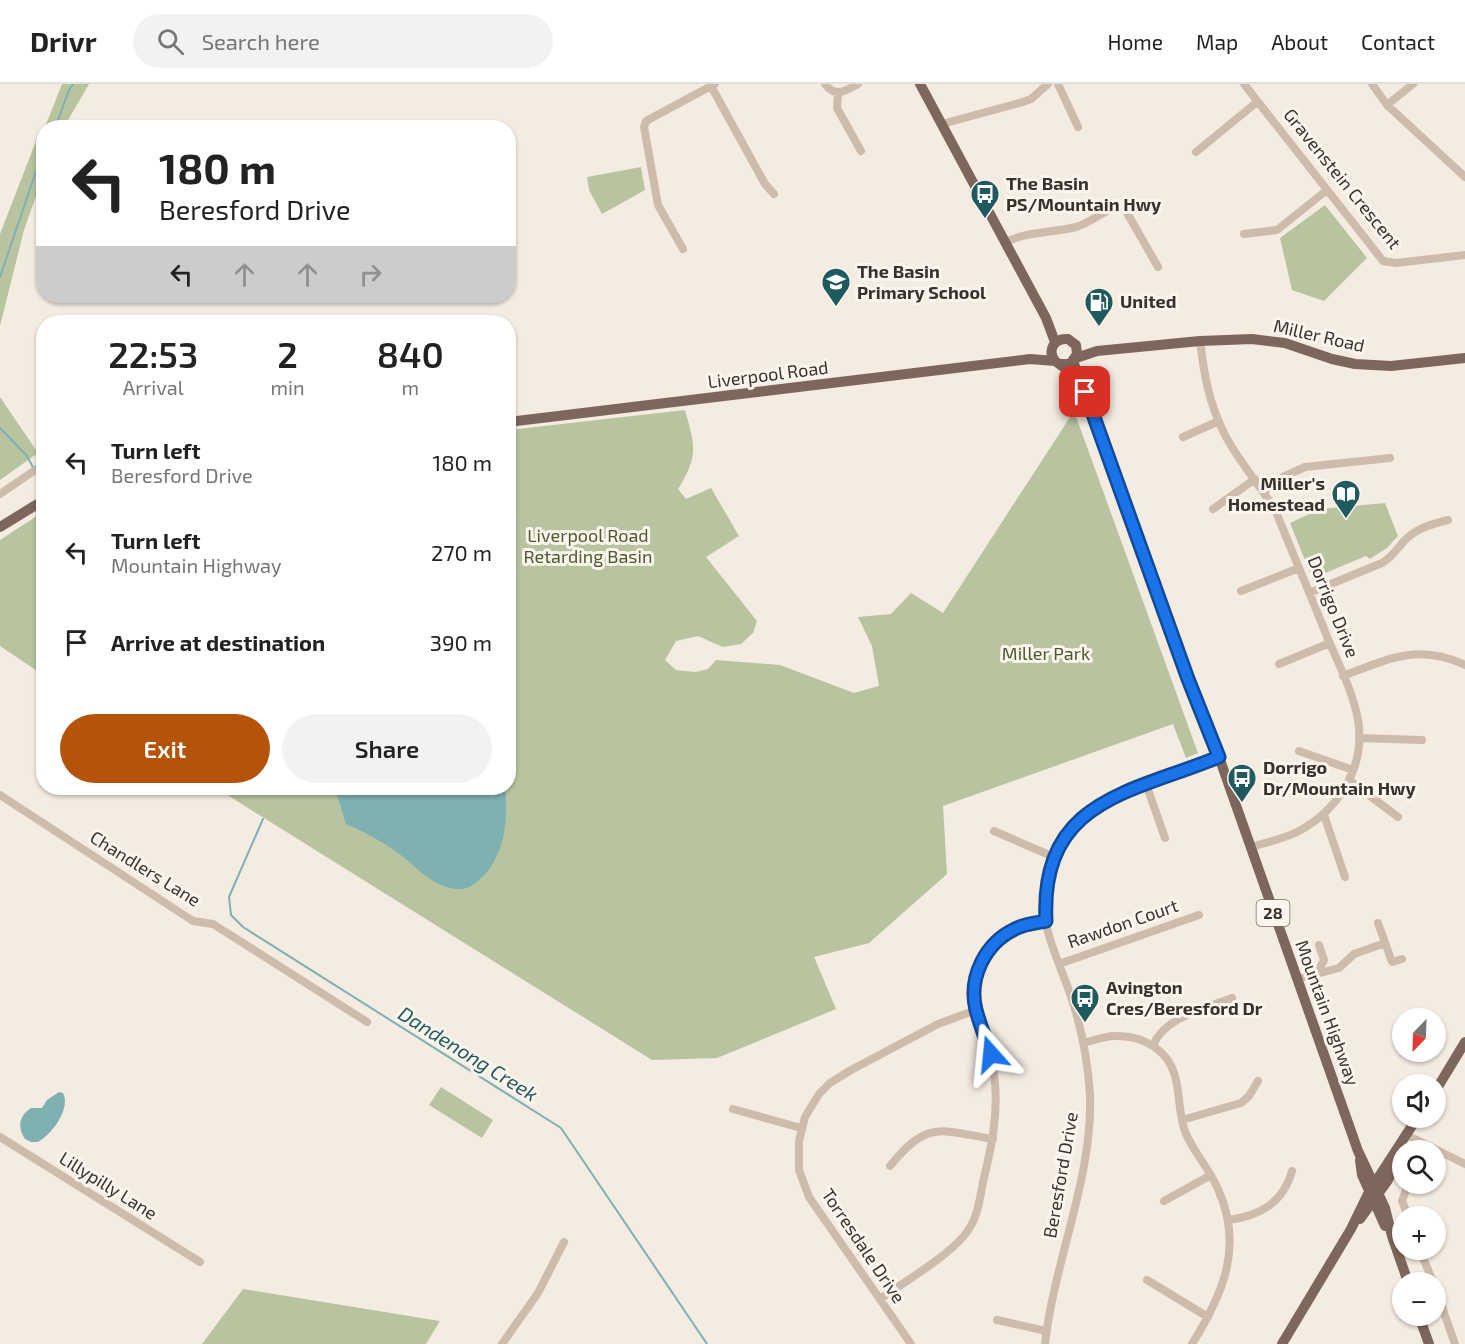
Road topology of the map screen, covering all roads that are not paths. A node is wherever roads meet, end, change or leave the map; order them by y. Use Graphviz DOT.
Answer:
graph roads {
  1 [pos="825,84"];
  2 [pos="858,84"];
  3 [pos="920,84"];
  4 [pos="1048,84"];
  5 [pos="1058,84"];
  6 [pos="1244,84"];
  7 [pos="1372,84"];
  8 [pos="1413,84"];
  9 [pos="713,85"];
  10 [pos="838,93"];
  11 [pos="1257,102"];
  12 [pos="1387,105"];
  13 [pos="942,124"];
  14 [pos="1078,127"];
  15 [pos="861,151"];
  16 [pos="1196,153"];
  17 [pos="1464,175"];
  18 [pos="1327,190"];
  19 [pos="774,194"];
  20 [pos="1244,234"];
  21 [pos="1006,242"];
  22 [pos="683,249"];
  23 [pos="1465,255"];
  24 [pos="1158,267"];
  25 [pos="1200,341"];
  26 [pos="1057,342"];
  27 [pos="1076,345"];
  28 [pos="1093,351"];
  29 [pos="1465,358"];
  30 [pos="1030,359"];
  31 [pos="1075,359"];
  32 [pos="1058,363"];
  33 [pos="1080,380"];
  34 [pos="516,421"];
  35 [pos="1219,421"];
  36 [pos="1183,437"];
  37 [pos="1390,458"];
  38 [pos="36,469"];
  39 [pos="1255,479"];
  40 [pos="1264,491"];
  41 [pos="0,494"];
  42 [pos="36,505"];
  43 [pos="1213,509"];
  44 [pos="1448,520"];
  45 [pos="1,525"];
  46 [pos="1299,568"];
  47 [pos="1241,591"];
  48 [pos="1309,593"];
  49 [pos="1330,643"];
  50 [pos="1279,664"];
  51 [pos="1465,665"];
  52 [pos="1343,676"];
  53 [pos="1359,738"];
  54 [pos="1422,740"];
  55 [pos="1299,751"];
  56 [pos="1219,757"];
  57 [pos="1353,770"];
  58 [pos="1349,780"];
  59 [pos="1146,784"];
  60 [pos="0,795"];
  61 [pos="1324,815"];
  62 [pos="1398,817"];
  63 [pos="994,831"];
  64 [pos="1166,838"];
  65 [pos="1250,847"];
  66 [pos="1054,857"];
  67 [pos="1345,877"];
  68 [pos="1199,915"];
  69 [pos="1046,921"];
  70 [pos="1378,923"];
  71 [pos="1385,943"];
  72 [pos="1319,945"];
  73 [pos="1402,959"];
  74 [pos="1059,964"];
  75 [pos="1318,972"];
  76 [pos="1297,978"];
  77 [pos="1232,999"];
  78 [pos="976,1010"];
  79 [pos="367,1022"];
  80 [pos="1465,1042"];
  81 [pos="1084,1043"];
  82 [pos="1153,1045"];
  83 [pos="1446,1074"];
  84 [pos="1258,1081"];
  85 [pos="733,1109"];
  86 [pos="1182,1120"];
  87 [pos="801,1128"];
  88 [pos="1413,1128"];
  89 [pos="1408,1136"];
  90 [pos="0,1137"];
  91 [pos="993,1139"];
  92 [pos="1407,1140"];
  93 [pos="1414,1140"];
  94 [pos="1360,1154"];
  95 [pos="1446,1156"];
  96 [pos="1389,1161"];
  97 [pos="1465,1164"];
  98 [pos="890,1166"];
  99 [pos="1292,1171"];
  100 [pos="1392,1172"];
  101 [pos="1211,1175"];
  102 [pos="1374,1193"];
  103 [pos="1164,1201"];
  104 [pos="1228,1220"];
  105 [pos="1392,1231"];
  106 [pos="564,1242"];
  107 [pos="200,1262"];
  108 [pos="1147,1280"];
  109 [pos="880,1299"];
  110 [pos="1209,1317"];
  111 [pos="1446,1318"];
  112 [pos="997,1320"];
  113 [pos="1423,1326"];
  114 [pos="1046,1331"];
  115 [pos="502,1344"];
  116 [pos="911,1344"];
  117 [pos="1045,1344"];
  118 [pos="1192,1344"];
  119 [pos="1282,1344"];
  120 [pos="1429,1344"];
  121 [pos="1455,1344"];
  1 -- 10 [label="street"];
  2 -- 10 [label="street"];
  3 -- 13 [label="main road"];
  4 -- 13 [label="street"];
  5 -- 14 [label="street"];
  6 -- 11 [label="street, Gravenstein Crescent"];
  7 -- 12 [label="street"];
  8 -- 12 [label="street"];
  9 -- 19 [label="street"];
  9 -- 22 [label="street"];
  10 -- 15 [label="street"];
  11 -- 16 [label="street"];
  11 -- 18 [label="street, Gravenstein Crescent"];
  12 -- 17 [label="street"];
  13 -- 21 [label="main road"];
  18 -- 20 [label="street"];
  18 -- 23 [label="street, Gravenstein Crescent"];
  21 -- 24 [label="street"];
  21 -- 26 [label="main road"];
  25 -- 28 [label="main road, Miller Road"];
  25 -- 29 [label="main road, Miller Road"];
  25 -- 35 [label="street, Dorrigo Drive"];
  26 -- 27 [label="main road"];
  26 -- 30 [label="main road, Liverpool Road"];
  26 -- 32 [label="main road"];
  27 -- 28 [label="main road, Miller Road"];
  27 -- 31 [label="main road, 28"];
  28 -- 31 [label="main road, Miller Road"];
  30 -- 32 [label="main road, Liverpool Road"];
  30 -- 34 [label="main road, Liverpool Road"];
  31 -- 32 [label="main road"];
  31 -- 33 [label="main road, Mountain Highway / 28"];
  32 -- 33 [label="main road"];
  33 -- 56 [label="main road, Mountain Highway / 28"];
  35 -- 36 [label="street"];
  35 -- 39 [label="street, Dorrigo Drive"];
  37 -- 40 [label="street"];
  38 -- 41 [label="street"];
  39 -- 40 [label="street, Dorrigo Drive"];
  39 -- 43 [label="street"];
  40 -- 46 [label="street, Dorrigo Drive"];
  42 -- 45 [label="main road"];
  44 -- 48 [label="street"];
  46 -- 47 [label="street"];
  46 -- 48 [label="street, Dorrigo Drive"];
  48 -- 49 [label="street, Dorrigo Drive"];
  49 -- 50 [label="street"];
  49 -- 52 [label="street, Dorrigo Drive"];
  51 -- 52 [label="street"];
  52 -- 53 [label="street, Dorrigo Drive"];
  53 -- 54 [label="street"];
  53 -- 57 [label="street, Dorrigo Drive"];
  55 -- 57 [label="street"];
  56 -- 59 [label="street, Beresford Drive"];
  56 -- 65 [label="main road, Mountain Highway / 28"];
  57 -- 58 [label="street, Dorrigo Drive"];
  58 -- 61 [label="street, Dorrigo Drive"];
  58 -- 62 [label="street"];
  59 -- 64 [label="street"];
  59 -- 66 [label="street, Beresford Drive"];
  60 -- 79 [label="street, Chandlers Lane"];
  61 -- 65 [label="street, Dorrigo Drive"];
  61 -- 67 [label="street"];
  63 -- 66 [label="street"];
  65 -- 76 [label="main road, Mountain Highway / 28"];
  66 -- 69 [label="street, Beresford Drive"];
  68 -- 74 [label="street, Rawdon Court"];
  69 -- 74 [label="street, Beresford Drive"];
  69 -- 78 [label="street"];
  70 -- 71 [label="street"];
  71 -- 73 [label="street"];
  71 -- 75 [label="street"];
  72 -- 75 [label="street"];
  74 -- 81 [label="street, Beresford Drive"];
  75 -- 76 [label="street"];
  76 -- 94 [label="main road, Mountain Highway / 28"];
  77 -- 82 [label="street"];
  78 -- 87 [label="street, Torresdale Drive"];
  78 -- 91 [label="street"];
  80 -- 83 [label="main road"];
  81 -- 82 [label="street"];
  81 -- 114 [label="street, Beresford Drive"];
  82 -- 86 [label="street"];
  84 -- 86 [label="street"];
  85 -- 87 [label="street"];
  86 -- 101 [label="street"];
  87 -- 109 [label="street, Torresdale Drive"];
  88 -- 89 [label="main road"];
  89 -- 92 [label="main road"];
  89 -- 93 [label="street"];
  89 -- 96 [label="main road"];
  90 -- 107 [label="street, Lillypilly Lane"];
  91 -- 98 [label="street"];
  91 -- 109 [label="street"];
  94 -- 96 [label="main road"];
  94 -- 102 [label="main road, Mountain Highway / 28"];
  95 -- 97 [label="street"];
  96 -- 102 [label="main road"];
  99 -- 104 [label="street"];
  100 -- 102 [label="main road"];
  101 -- 103 [label="street"];
  101 -- 104 [label="street"];
  102 -- 105 [label="main road, Mountain Highway / 28"];
  102 -- 119 [label="main road"];
  104 -- 110 [label="street"];
  106 -- 115 [label="street"];
  108 -- 110 [label="street"];
  109 -- 116 [label="street, Torresdale Drive"];
  110 -- 118 [label="street"];
  111 -- 121 [label="street"];
  112 -- 114 [label="street"];
  113 -- 120 [label="main road"];
  114 -- 117 [label="street, Beresford Drive"];
}
